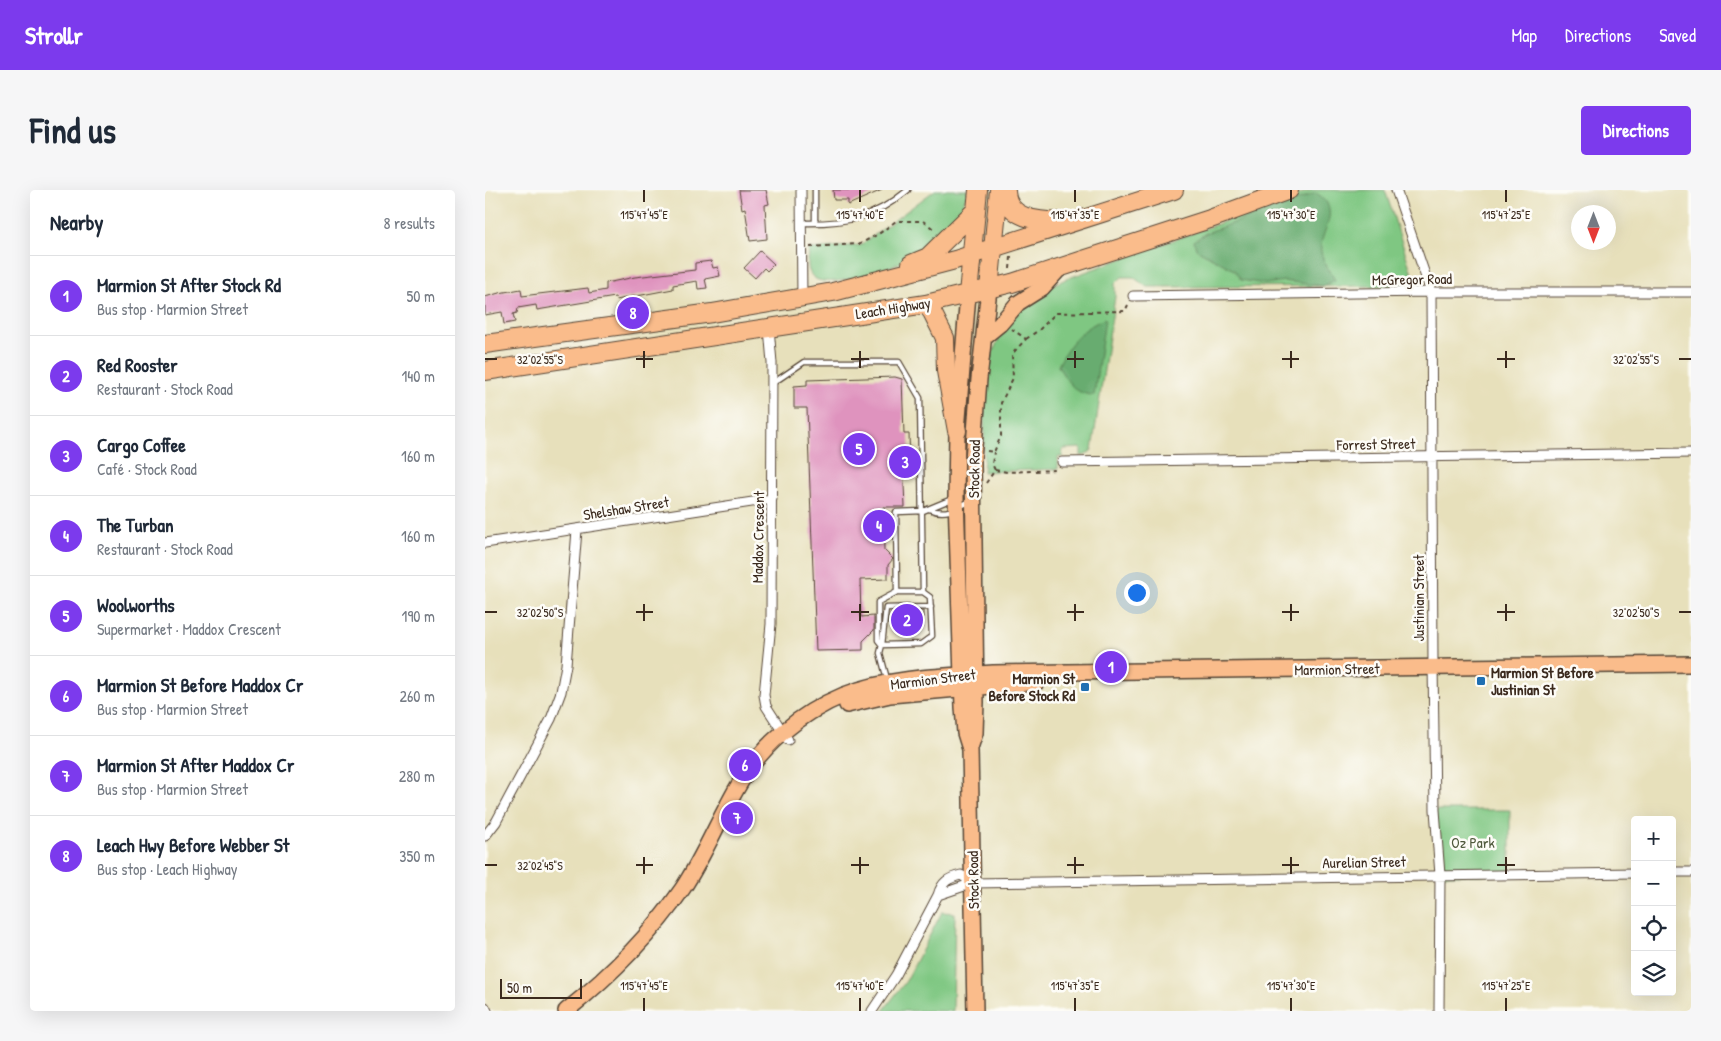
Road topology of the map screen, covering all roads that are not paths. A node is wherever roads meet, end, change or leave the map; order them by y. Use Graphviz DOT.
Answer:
graph roads {
  1 [pos="801,190"];
  2 [pos="815,190"];
  3 [pos="908,190"];
  4 [pos="978,190"];
  5 [pos="999,190"];
  6 [pos="1006,190"];
  7 [pos="1174,190"];
  8 [pos="1289,190"];
  9 [pos="1396,190"];
  10 [pos="976,210"];
  11 [pos="801,223"];
  12 [pos="815,223"];
  13 [pos="1072,223"];
  14 [pos="994,248"];
  15 [pos="972,255"];
  16 [pos="1061,268"];
  17 [pos="867,283"];
  18 [pos="989,289"];
  19 [pos="1431,292"];
  20 [pos="1691,292"];
  21 [pos="968,294"];
  22 [pos="1133,296"];
  23 [pos="802,298"];
  24 [pos="926,304"];
  25 [pos="769,328"];
  26 [pos="984,337"];
  27 [pos="485,344"];
  28 [pos="485,371"];
  29 [pos="772,384"];
  30 [pos="957,431"];
  31 [pos="1691,453"];
  32 [pos="1431,457"];
  33 [pos="1062,462"];
  34 [pos="772,499"];
  35 [pos="973,499"];
  36 [pos="956,504"];
  37 [pos="929,509"];
  38 [pos="923,511"];
  39 [pos="577,530"];
  40 [pos="485,542"];
  41 [pos="897,592"];
  42 [pos="923,592"];
  43 [pos="931,607"];
  44 [pos="882,645"];
  45 [pos="1691,664"];
  46 [pos="1433,672"];
  47 [pos="1691,673"];
  48 [pos="969,681"];
  49 [pos="889,689"];
  50 [pos="785,736"];
  51 [pos="485,836"];
  52 [pos="1676,872"];
  53 [pos="1691,872"];
  54 [pos="1631,873"];
  55 [pos="1440,875"];
  56 [pos="973,882"];
  57 [pos="485,1007"];
  58 [pos="487,1011"];
  59 [pos="566,1011"];
  60 [pos="580,1011"];
  61 [pos="872,1011"];
  62 [pos="975,1011"];
  63 [pos="1439,1011"];
  1 -- 11 [label="street"];
  2 -- 12 [label="lane"];
  3 -- 12 [label="lane"];
  4 -- 10 [label="highway, Stock Road"];
  5 -- 14 [label="highway, Stock Road"];
  6 -- 13 [label="highway"];
  7 -- 13 [label="highway, Leach Highway"];
  8 -- 16 [label="highway, Leach Highway"];
  9 -- 19 [label="street, Justinian Street"];
  10 -- 15 [label="highway, Stock Road"];
  10 -- 17 [label="highway"];
  11 -- 12 [label="lane"];
  11 -- 23 [label="street"];
  13 -- 14 [label="highway, Leach Highway"];
  14 -- 15 [label="highway, Leach Highway"];
  14 -- 18 [label="highway, Stock Road"];
  15 -- 17 [label="highway, Leach Highway"];
  15 -- 21 [label="highway, Stock Road"];
  16 -- 18 [label="highway, Leach Highway"];
  16 -- 26 [label="main road"];
  17 -- 23 [label="highway, Leach Highway"];
  18 -- 21 [label="highway, Leach Highway"];
  18 -- 26 [label="main road, Stock Road"];
  19 -- 20 [label="street, McGregor Road"];
  19 -- 22 [label="street, McGregor Road"];
  19 -- 32 [label="street, Justinian Street"];
  21 -- 24 [label="highway, Leach Highway"];
  21 -- 30 [label="main road, Stock Road"];
  23 -- 27 [label="highway, Leach Highway"];
  24 -- 25 [label="highway, Leach Highway"];
  24 -- 30 [label="highway"];
  25 -- 28 [label="highway, Leach Highway"];
  25 -- 29 [label="street, Maddox Crescent"];
  26 -- 35 [label="main road, Stock Road"];
  29 -- 34 [label="street, Maddox Crescent"];
  29 -- 38 [label="lane"];
  30 -- 36 [label="main road, Stock Road"];
  31 -- 32 [label="street, Forrest Street"];
  32 -- 33 [label="street, Forrest Street"];
  32 -- 46 [label="street, Justinian Street"];
  34 -- 39 [label="street, Shelshaw Street"];
  34 -- 50 [label="street, Maddox Crescent"];
  35 -- 36 [label="lane"];
  35 -- 48 [label="main road, Stock Road"];
  36 -- 37 [label="lane"];
  36 -- 37 [label="lane"];
  36 -- 48 [label="main road, Stock Road"];
  37 -- 38 [label="lane"];
  38 -- 41 [label="lane"];
  38 -- 42 [label="lane"];
  39 -- 40 [label="street, Shelshaw Street"];
  39 -- 51 [label="street"];
  41 -- 42 [label="lane"];
  41 -- 44 [label="lane"];
  42 -- 43 [label="lane"];
  43 -- 44 [label="lane"];
  43 -- 44 [label="lane"];
  44 -- 49 [label="lane"];
  45 -- 46 [label="main road, Marmion Street"];
  46 -- 47 [label="main road, Marmion Street"];
  46 -- 48 [label="main road, Marmion Street"];
  46 -- 55 [label="street, Justinian Street"];
  48 -- 49 [label="main road, Marmion Street"];
  48 -- 56 [label="main road, Stock Road"];
  49 -- 50 [label="main road, Marmion Street"];
  50 -- 59 [label="main road, Marmion Street"];
  50 -- 60 [label="main road, Marmion Street"];
  52 -- 53 [label="street"];
  54 -- 55 [label="street, Aurelian Street"];
  55 -- 56 [label="street, Aurelian Street"];
  55 -- 63 [label="street, Justinian Street"];
  56 -- 61 [label="street, Aurelian Street"];
  56 -- 62 [label="main road, Stock Road"];
  57 -- 58 [label="street"];
}
